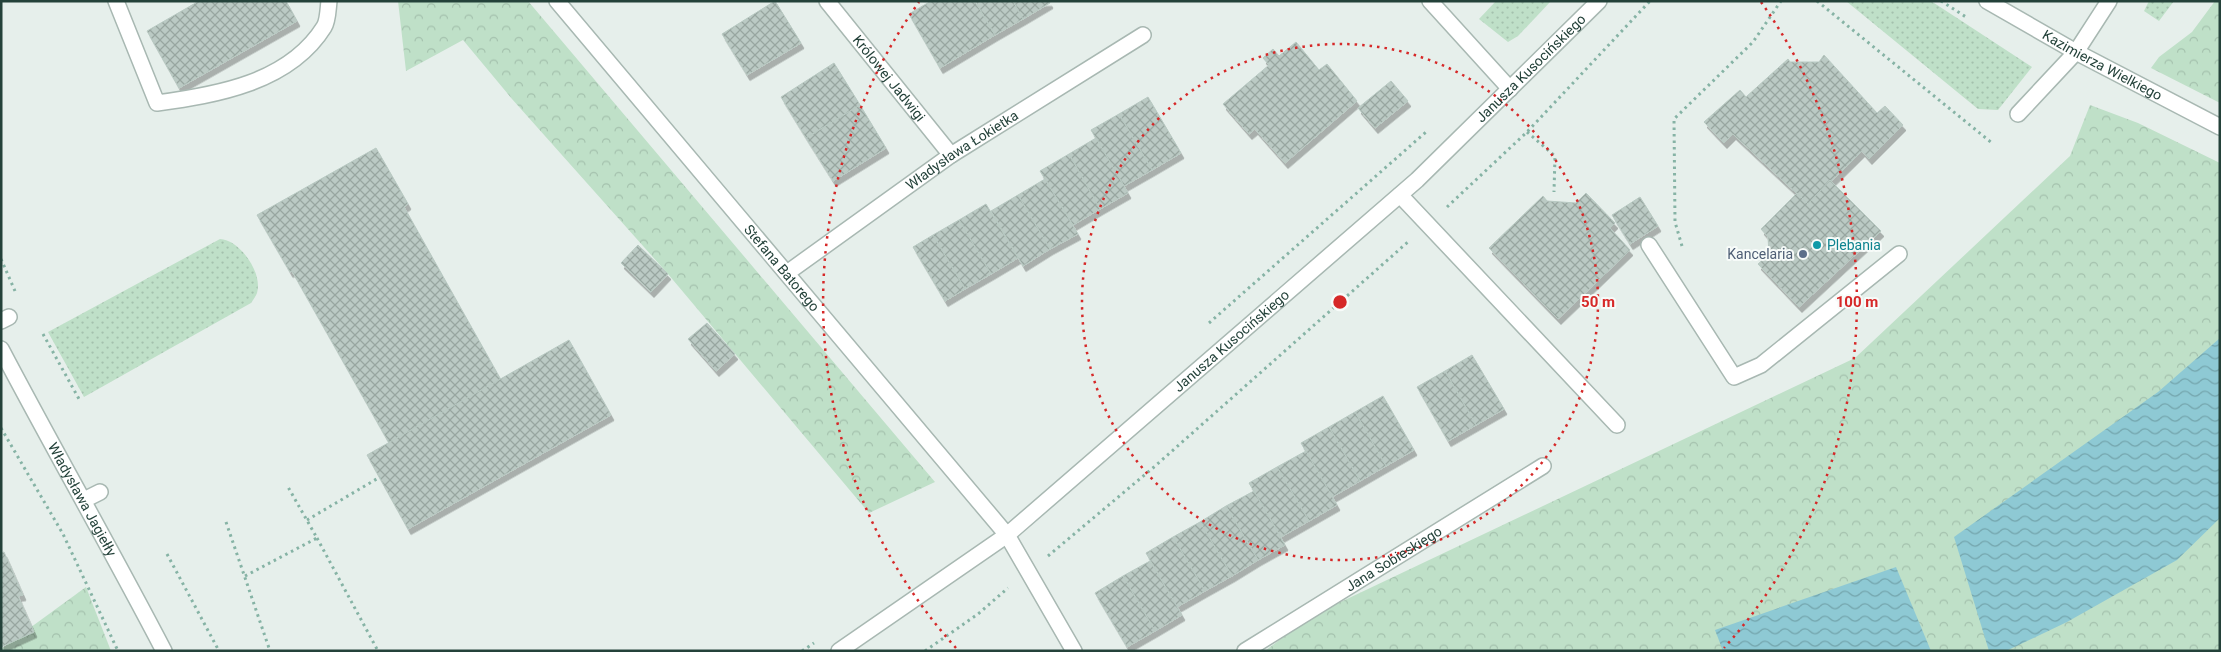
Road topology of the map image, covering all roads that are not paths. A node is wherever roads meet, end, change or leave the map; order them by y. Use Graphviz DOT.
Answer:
graph roads {
  1 [pos="116,1"];
  2 [pos="329,1"];
  3 [pos="557,1"];
  4 [pos="826,1"];
  5 [pos="1430,1"];
  6 [pos="1599,1"];
  7 [pos="1988,1"];
  8 [pos="2109,1"];
  9 [pos="1143,35"];
  10 [pos="2076,52"];
  11 [pos="1510,89"];
  12 [pos="2018,114"];
  13 [pos="2220,128"];
  14 [pos="951,156"];
  15 [pos="1400,194"];
  16 [pos="1649,245"];
  17 [pos="1899,254"];
  18 [pos="787,273"];
  19 [pos="1,349"];
  20 [pos="1617,425"];
  21 [pos="1543,466"];
  22 [pos="100,492"];
  23 [pos="84,500"];
  24 [pos="1007,535"];
  25 [pos="164,651"];
  26 [pos="839,651"];
  27 [pos="1074,651"];
  28 [pos="1245,651"];
  1 -- 2 [label="street"];
  3 -- 18 [label="street, Stefana Batorego"];
  4 -- 14 [label="street, Królowej Jadwigi"];
  5 -- 11 [label="street"];
  6 -- 11 [label="street, Janusza Kusocińskiego"];
  7 -- 10 [label="street, Kazimierza Wielkiego"];
  8 -- 10 [label="street"];
  9 -- 14 [label="street, Władysława Łokietka"];
  10 -- 12 [label="street"];
  10 -- 13 [label="street, Kazimierza Wielkiego"];
  11 -- 15 [label="street, Janusza Kusocińskiego"];
  14 -- 18 [label="street, Władysława Łokietka"];
  15 -- 20 [label="street"];
  15 -- 24 [label="street, Janusza Kusocińskiego"];
  16 -- 17 [label="street"];
  18 -- 24 [label="street, Stefana Batorego"];
  19 -- 23 [label="street, Władysława Jagiełły"];
  21 -- 28 [label="street, Jana Sobieskiego"];
  22 -- 23 [label="street"];
  23 -- 25 [label="street, Władysława Jagiełły"];
  24 -- 26 [label="street, Janusza Kusocińskiego"];
  24 -- 27 [label="street"];
}
